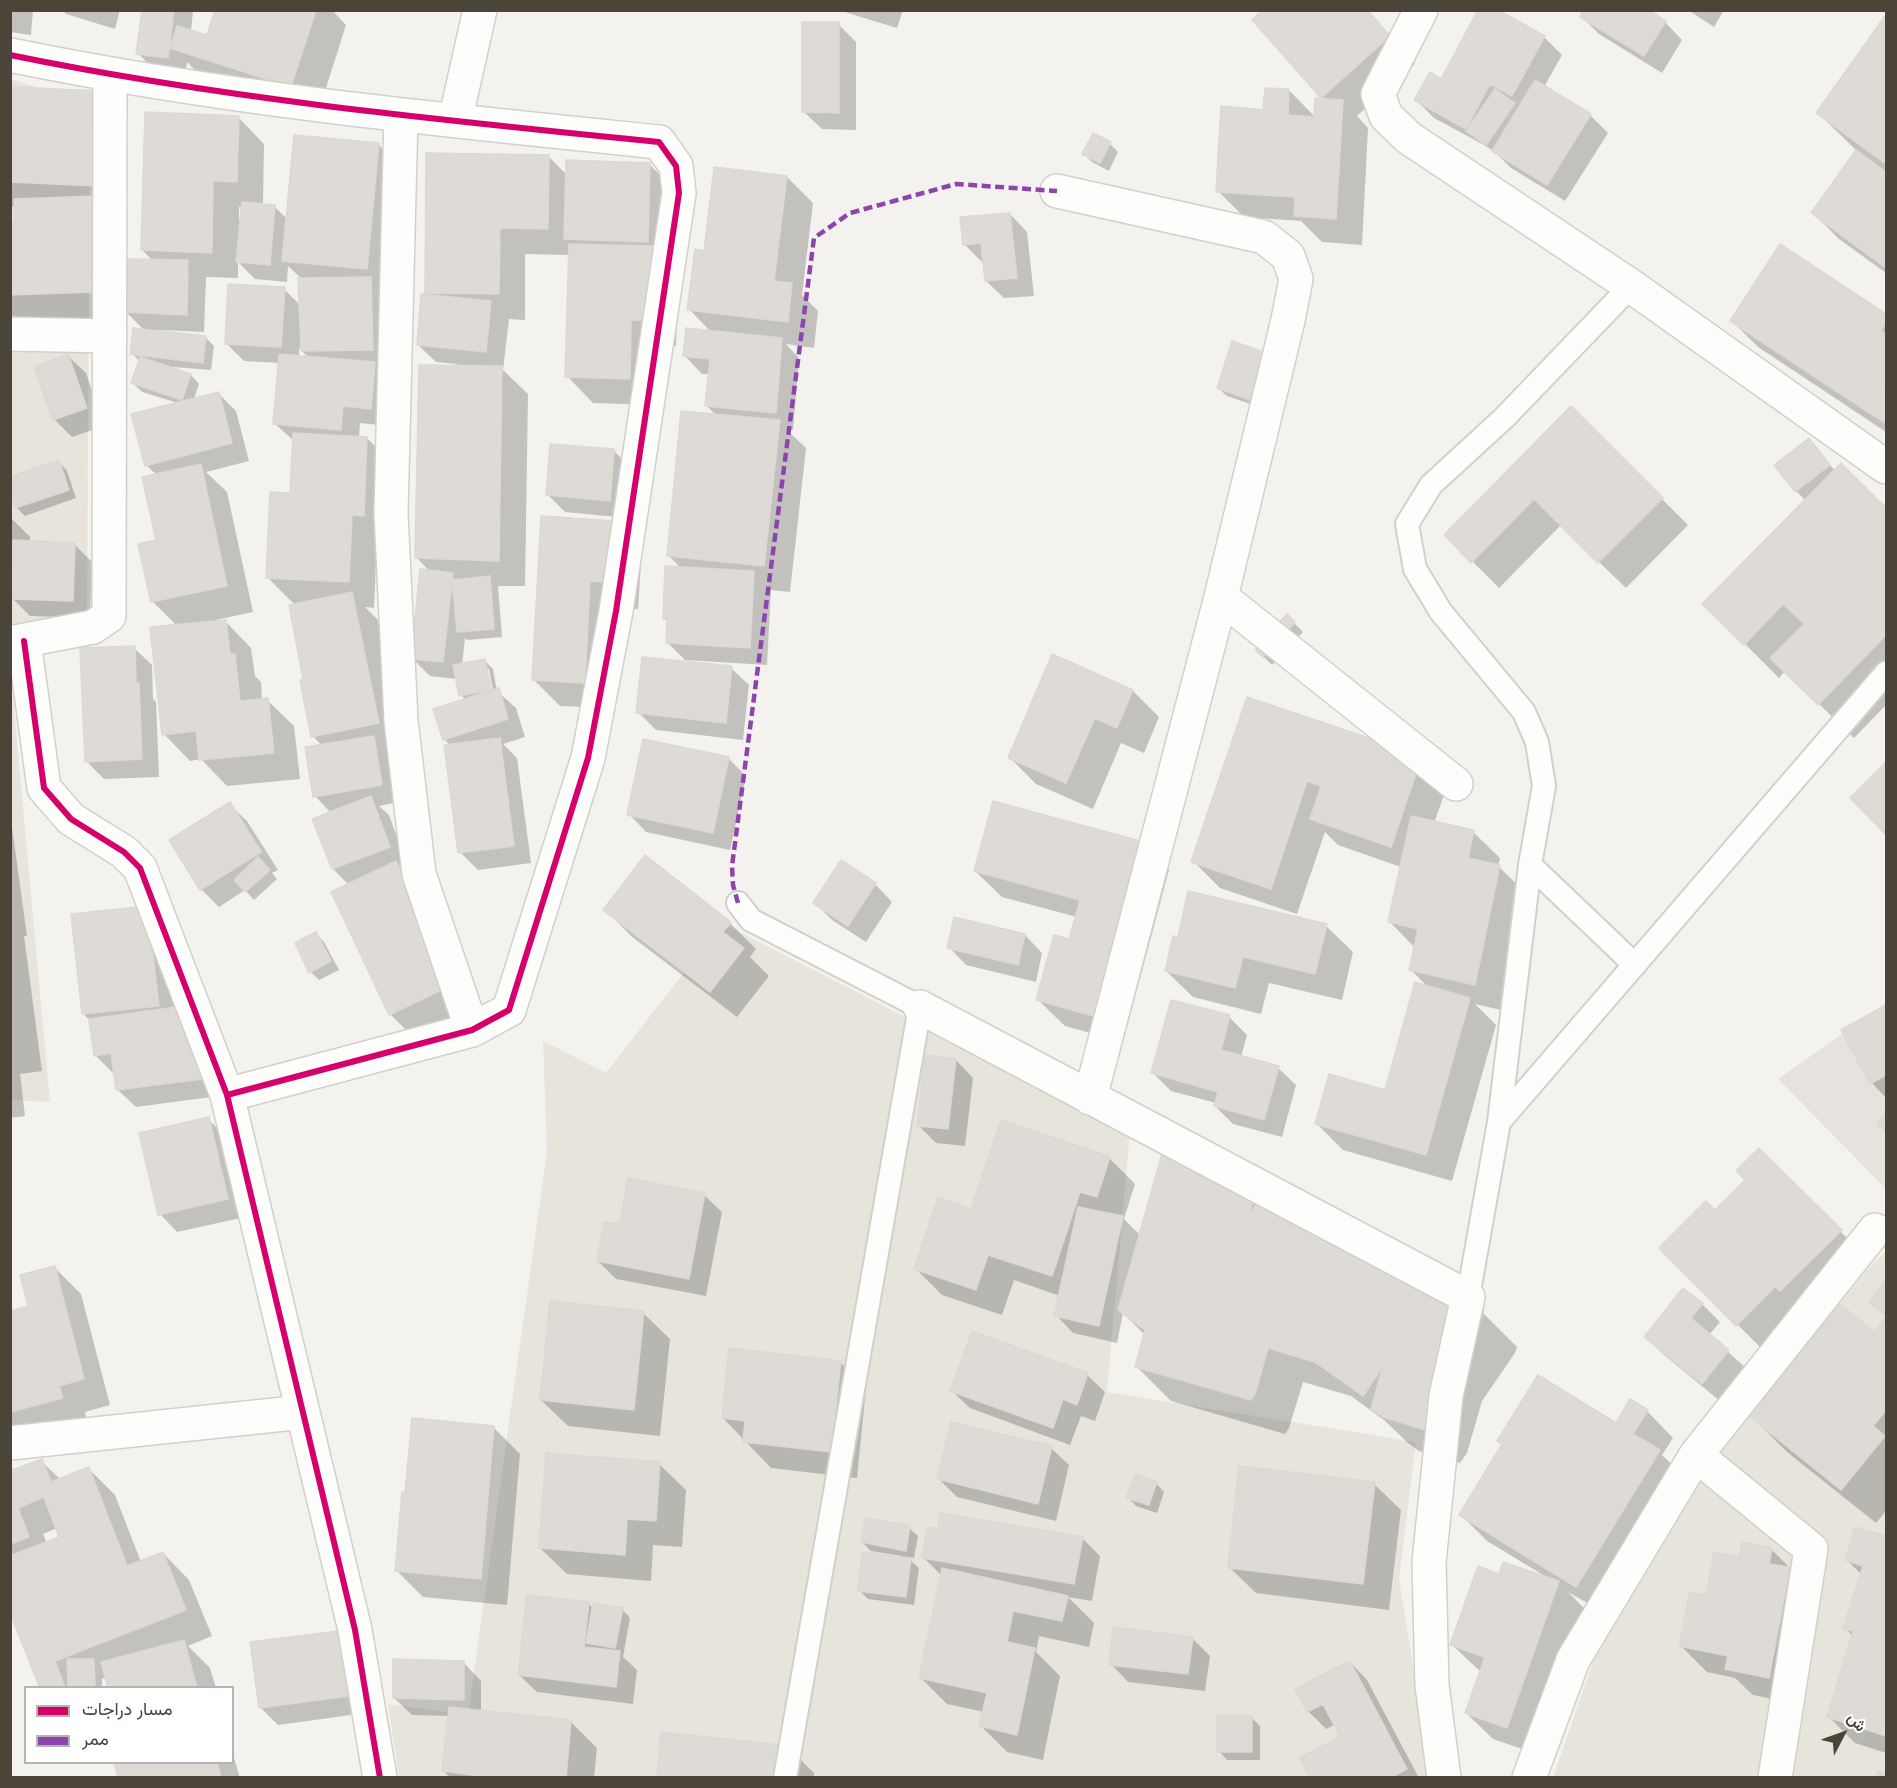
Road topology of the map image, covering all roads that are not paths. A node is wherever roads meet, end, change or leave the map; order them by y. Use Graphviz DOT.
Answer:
graph roads {
  1 [pos="480,10"];
  2 [pos="1421,10"];
  3 [pos="10,55"];
  4 [pos="110,75"];
  5 [pos="401,115"];
  6 [pos="455,121"];
  7 [pos="1057,191"];
  8 [pos="1631,286"];
  9 [pos="10,334"];
  10 [pos="110,336"];
  11 [pos="1887,466"];
  12 [pos="1221,597"];
  13 [pos="17,642"];
  14 [pos="1887,673"];
  15 [pos="1456,784"];
  16 [pos="1530,865"];
  17 [pos="738,903"];
  18 [pos="1635,965"];
  19 [pos="920,1007"];
  20 [pos="472,1030"];
  21 [pos="226,1095"];
  22 [pos="1090,1098"];
  23 [pos="1499,1122"];
  24 [pos="1875,1230"];
  25 [pos="1468,1298"];
  26 [pos="303,1412"];
  27 [pos="10,1443"];
  28 [pos="1696,1455"];
  29 [pos="380,1778"];
  30 [pos="785,1778"];
  31 [pos="1444,1778"];
  32 [pos="1529,1778"];
  33 [pos="1775,1778"];
  1 -- 6 [label="street"];
  2 -- 8 [label="street"];
  3 -- 4 [label="street"];
  4 -- 5 [label="street"];
  4 -- 10 [label="street"];
  5 -- 6 [label="street"];
  5 -- 20 [label="street"];
  6 -- 20 [label="street"];
  7 -- 12 [label="street"];
  8 -- 11 [label="street"];
  8 -- 16 [label="lane"];
  9 -- 10 [label="street"];
  10 -- 13 [label="street"];
  12 -- 15 [label="street"];
  12 -- 22 [label="street"];
  13 -- 21 [label="street"];
  14 -- 18 [label="lane"];
  16 -- 18 [label="lane"];
  16 -- 23 [label="lane"];
  17 -- 19 [label="lane"];
  18 -- 23 [label="lane"];
  19 -- 22 [label="street"];
  19 -- 30 [label="lane"];
  20 -- 21 [label="street"];
  21 -- 26 [label="street"];
  22 -- 25 [label="street"];
  23 -- 25 [label="lane"];
  24 -- 28 [label="street"];
  25 -- 31 [label="street"];
  26 -- 27 [label="street"];
  26 -- 29 [label="street"];
  28 -- 32 [label="street"];
  28 -- 33 [label="street"];
}
